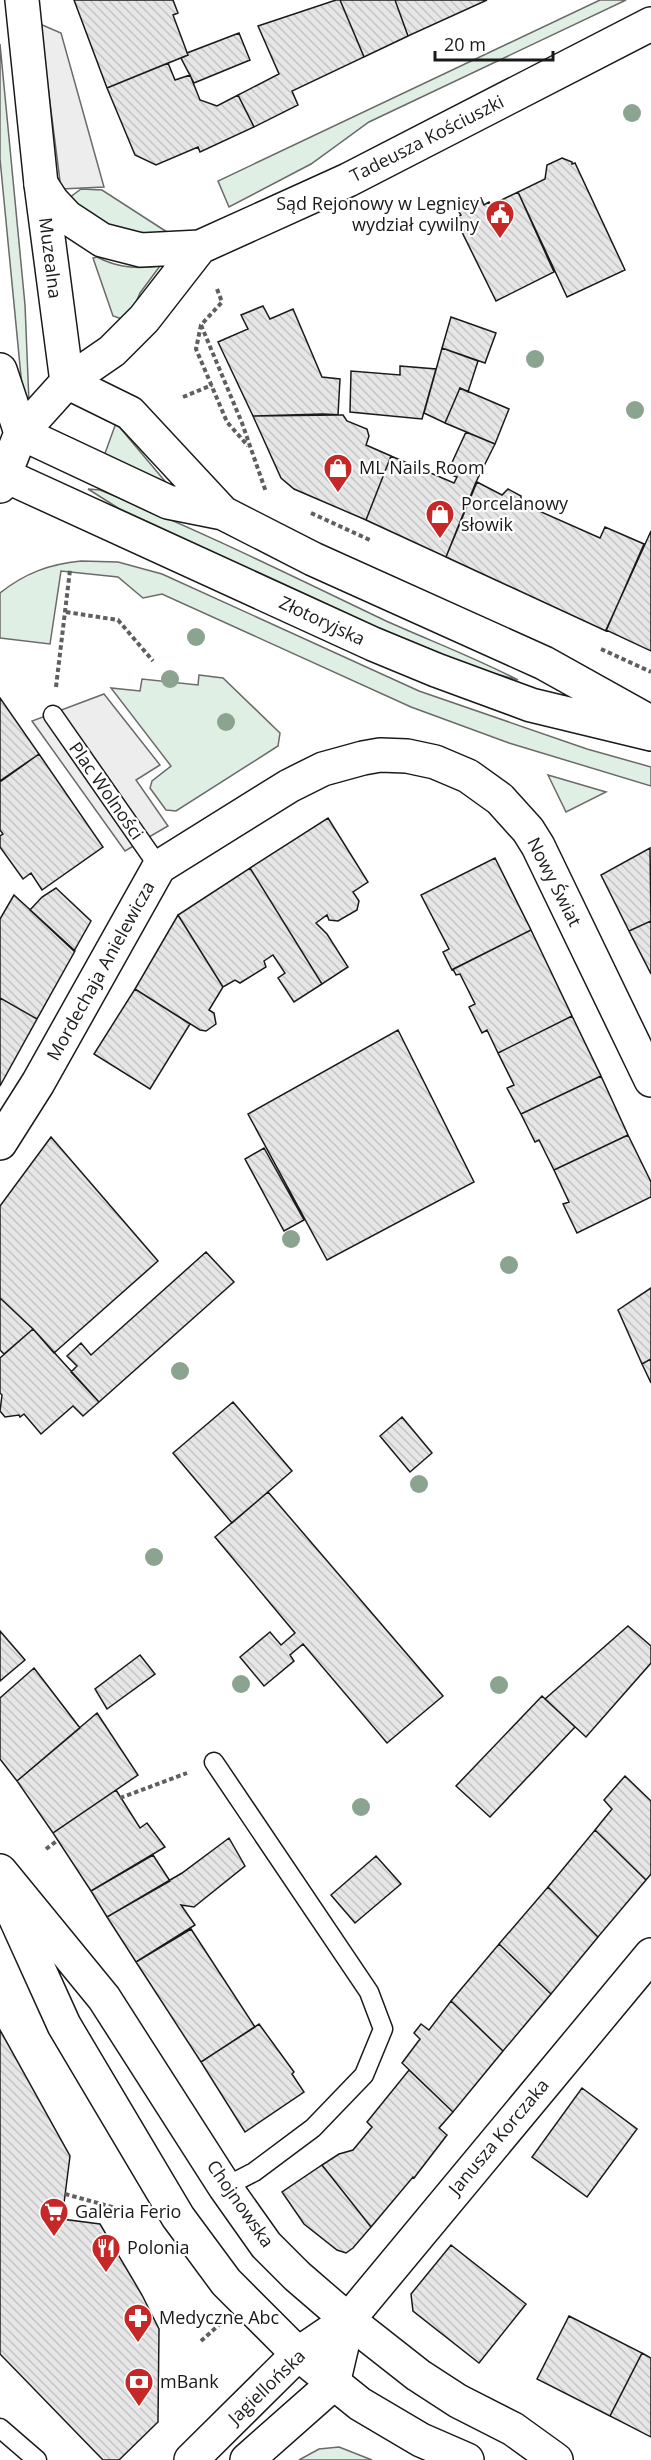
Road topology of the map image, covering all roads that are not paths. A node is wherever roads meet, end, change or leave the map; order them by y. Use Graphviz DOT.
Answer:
graph roads {
  1 [pos="22,0"];
  2 [pos="651,24"];
  3 [pos="41,184"];
  4 [pos="200,247"];
  5 [pos="0,370"];
  6 [pos="67,382"];
  7 [pos="21,433"];
  8 [pos="3,481"];
  9 [pos="223,513"];
  10 [pos="53,715"];
  11 [pos="651,723"];
  12 [pos="651,734"];
  13 [pos="289,786"];
  14 [pos="159,867"];
  15 [pos="651,1080"];
  16 [pos="0,1143"];
  17 [pos="214,1762"];
  18 [pos="0,1871"];
  19 [pos="0,1884"];
  20 [pos="651,1954"];
  21 [pos="225,2187"];
  22 [pos="348,2320"];
  23 [pos="298,2354"];
  24 [pos="333,2384"];
  25 [pos="0,2428"];
  26 [pos="37,2460"];
  27 [pos="191,2460"];
  28 [pos="247,2460"];
  29 [pos="467,2460"];
  30 [pos="556,2460"];
  1 -- 3 [label="street, Muzealna"];
  2 -- 4 [label="street, Tadeusza Kościuszki"];
  3 -- 4 [label="street, Tadeusza Kościuszki"];
  3 -- 6 [label="street, Muzealna"];
  4 -- 6 [label="street, Tadeusza Kościuszki"];
  5 -- 7 [label="street"];
  6 -- 7 [label="street"];
  6 -- 9 [label="street"];
  7 -- 8 [label="street"];
  7 -- 9 [label="street"];
  8 -- 12 [label="street, Złotoryjska"];
  9 -- 11 [label="street"];
  10 -- 14 [label="lane, Plac Wolności"];
  13 -- 14 [label="street, Mordechaja Anielewicza"];
  13 -- 15 [label="street, Nowy Świat"];
  14 -- 16 [label="street, Mordechaja Anielewicza"];
  17 -- 21 [label="lane"];
  18 -- 21 [label="street, Chojnowska"];
  19 -- 23 [label="street"];
  20 -- 22 [label="street, Janusza Korczaka"];
  21 -- 22 [label="street, Chojnowska"];
  22 -- 23 [label="street, Jagiellońska"];
  22 -- 24 [label="street"];
  22 -- 30 [label="street, Chojnowska"];
  23 -- 24 [label="street"];
  23 -- 27 [label="street, Jagiellońska"];
  24 -- 28 [label="street"];
  24 -- 29 [label="street"];
  25 -- 26 [label="lane"];
}
